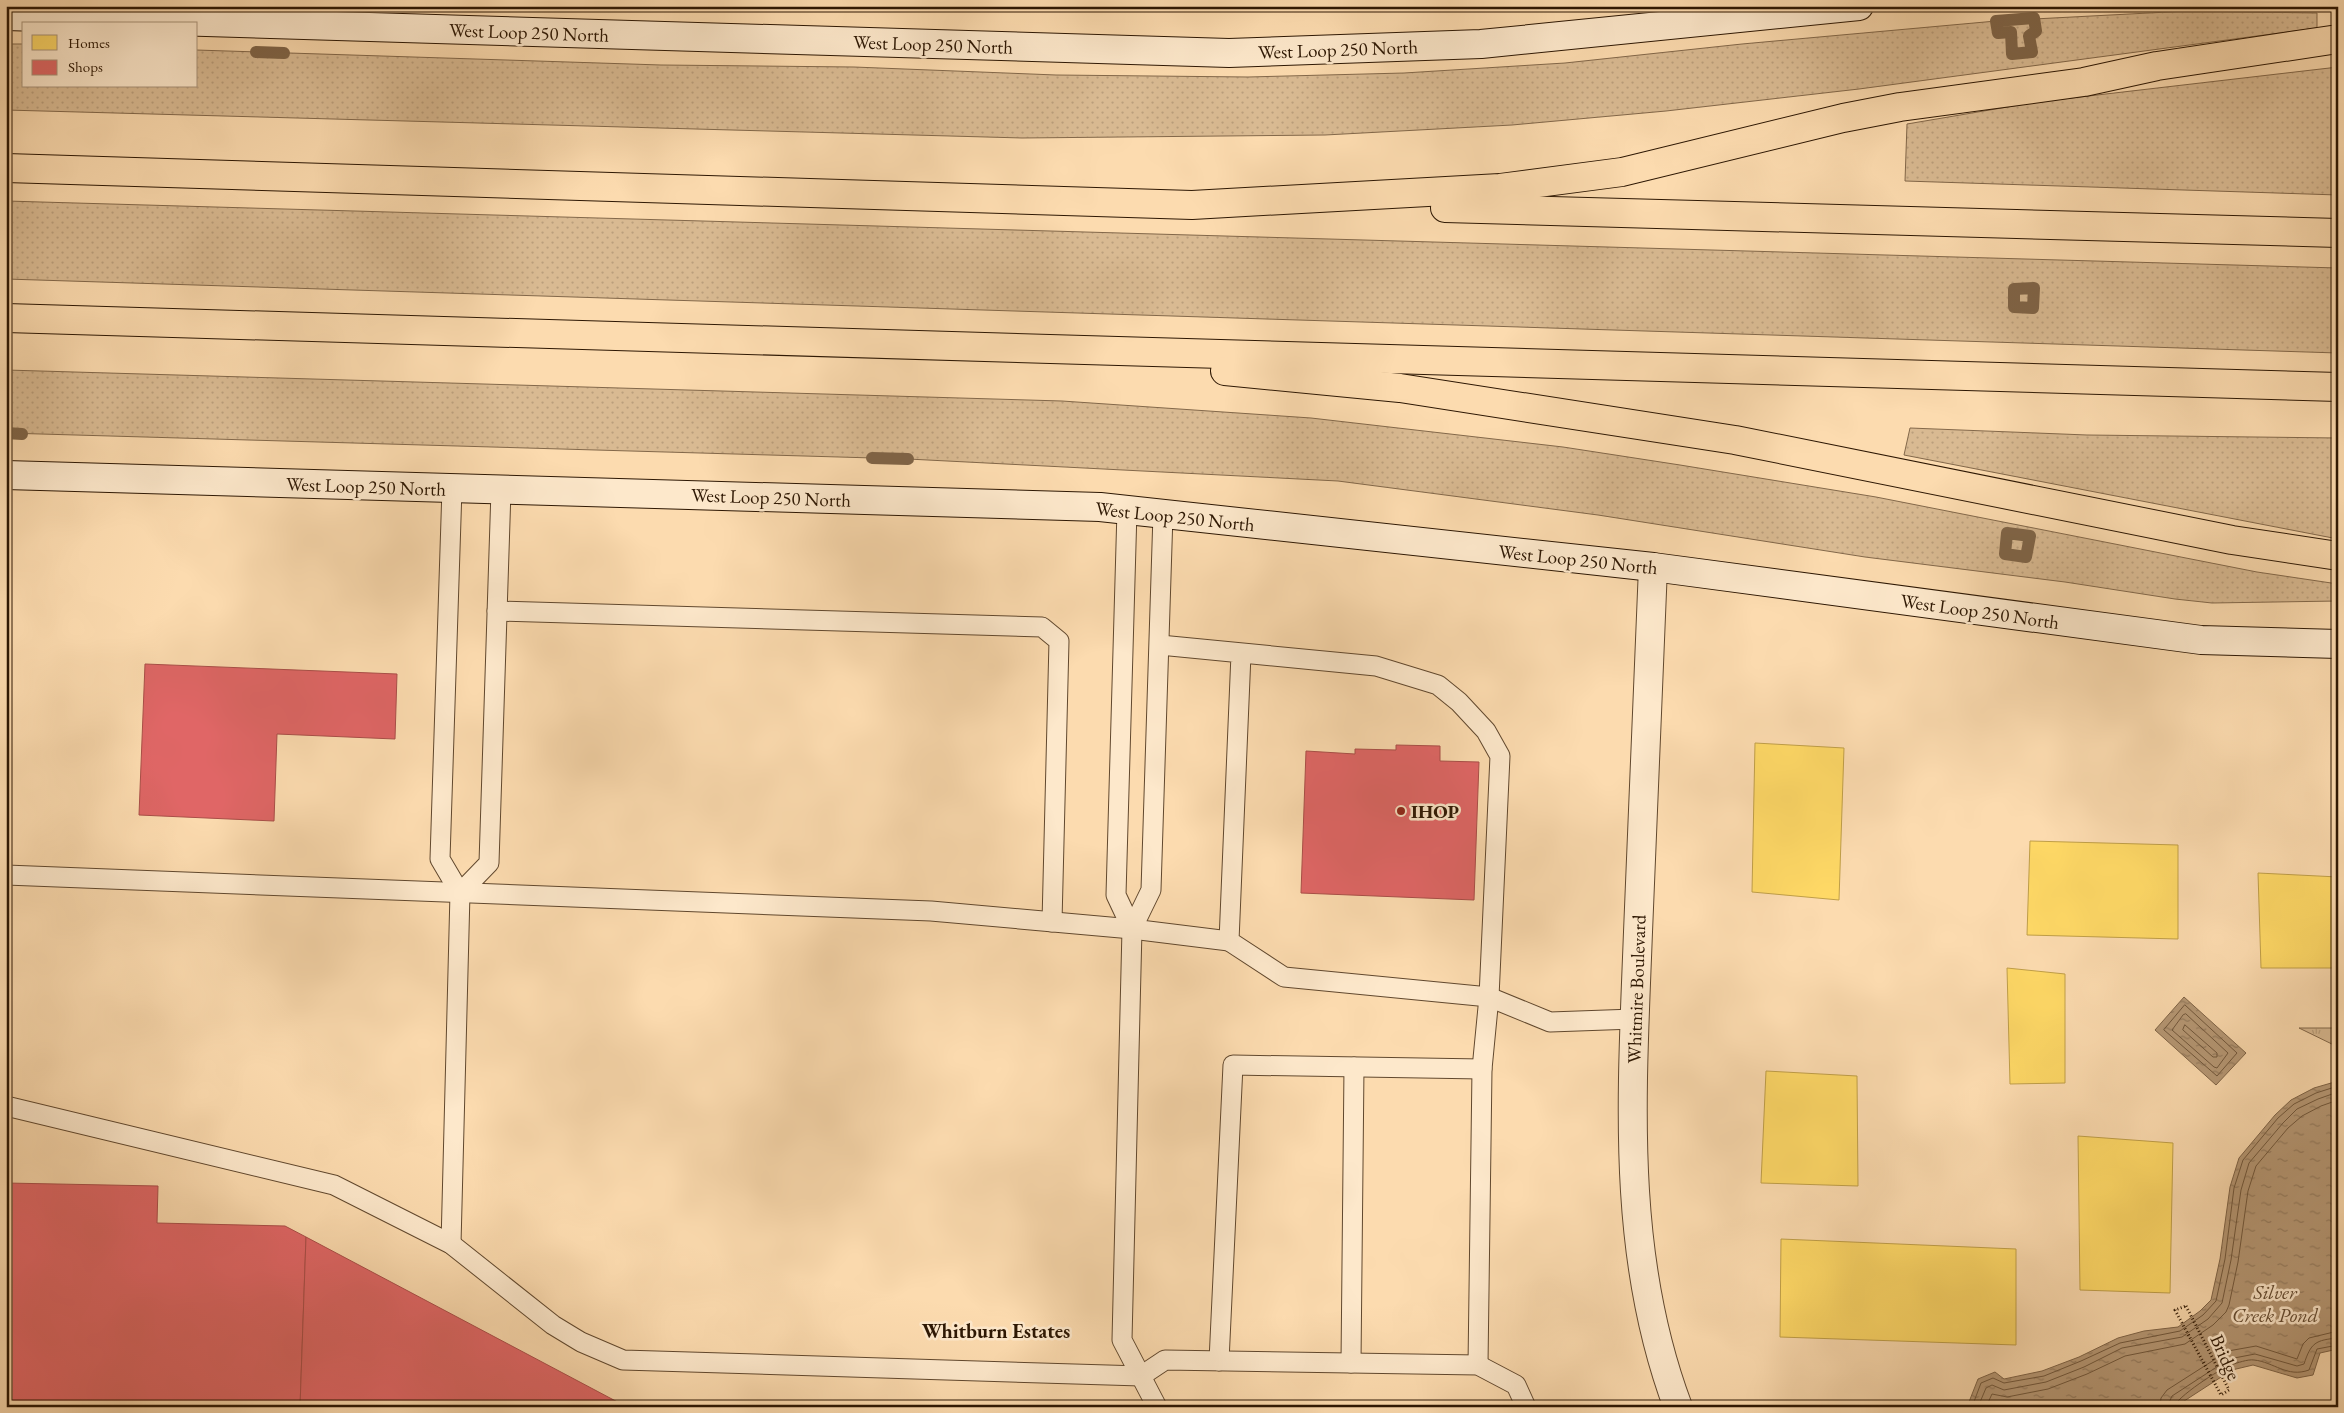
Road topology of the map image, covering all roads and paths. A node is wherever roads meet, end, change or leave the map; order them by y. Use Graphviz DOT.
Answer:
graph roads {
  1 [pos="1859,6"];
  2 [pos="6,16"];
  3 [pos="2338,39"];
  4 [pos="6,168"];
  5 [pos="1256,203"];
  6 [pos="2338,234"];
  7 [pos="6,318"];
  8 [pos="944,347"];
  9 [pos="2338,387"];
  10 [pos="6,474"];
  11 [pos="452,488"];
  12 [pos="501,490"];
  13 [pos="1127,510"];
  14 [pos="1163,514"];
  15 [pos="2338,556"];
  16 [pos="1653,567"];
  17 [pos="497,611"];
  18 [pos="2338,644"];
  19 [pos="1160,645"];
  20 [pos="1241,654"];
  21 [pos="6,875"];
  22 [pos="460,893"];
  23 [pos="1052,922"];
  24 [pos="1132,929"];
  25 [pos="1229,941"];
  26 [pos="1489,997"];
  27 [pos="1634,1019"];
  28 [pos="1354,1067"];
  29 [pos="1482,1069"];
  30 [pos="6,1106"];
  31 [pos="451,1244"];
  32 [pos="2175,1310"];
  33 [pos="1219,1361"];
  34 [pos="1351,1363"];
  35 [pos="1478,1365"];
  36 [pos="1141,1376"];
  37 [pos="1157,1407"];
  38 [pos="1526,1407"];
  39 [pos="1678,1407"];
  1 -- 2 [label="main road, West Loop 250 North"];
  3 -- 5 [label="highway"];
  4 -- 5 [label="highway"];
  5 -- 6 [label="highway"];
  7 -- 8 [label="highway"];
  8 -- 9 [label="highway"];
  8 -- 15 [label="highway"];
  10 -- 11 [label="main road, West Loop 250 North"];
  11 -- 12 [label="main road, West Loop 250 North"];
  11 -- 22 [label="lane"];
  12 -- 13 [label="main road, West Loop 250 North"];
  12 -- 17 [label="lane"];
  13 -- 14 [label="main road, West Loop 250 North"];
  13 -- 24 [label="lane"];
  14 -- 16 [label="main road, West Loop 250 North"];
  14 -- 19 [label="lane"];
  16 -- 18 [label="main road, West Loop 250 North"];
  16 -- 27 [label="main road, Whitmire Boulevard"];
  17 -- 22 [label="lane"];
  17 -- 23 [label="lane"];
  19 -- 20 [label="lane"];
  19 -- 24 [label="lane"];
  20 -- 25 [label="lane"];
  20 -- 26 [label="lane"];
  21 -- 22 [label="lane"];
  22 -- 23 [label="lane"];
  22 -- 31 [label="lane"];
  23 -- 24 [label="lane"];
  24 -- 25 [label="lane"];
  24 -- 36 [label="lane"];
  25 -- 26 [label="lane"];
  26 -- 27 [label="lane"];
  26 -- 29 [label="lane"];
  27 -- 39 [label="main road, Whitmire Boulevard"];
  28 -- 29 [label="lane"];
  28 -- 33 [label="lane"];
  28 -- 34 [label="lane"];
  29 -- 35 [label="lane"];
  30 -- 31 [label="lane"];
  31 -- 36 [label="lane"];
  32 -- 32 [label="path, Bridge"];
  33 -- 34 [label="lane"];
  33 -- 36 [label="lane"];
  34 -- 35 [label="lane"];
  35 -- 38 [label="lane"];
  36 -- 37 [label="lane"];
}
